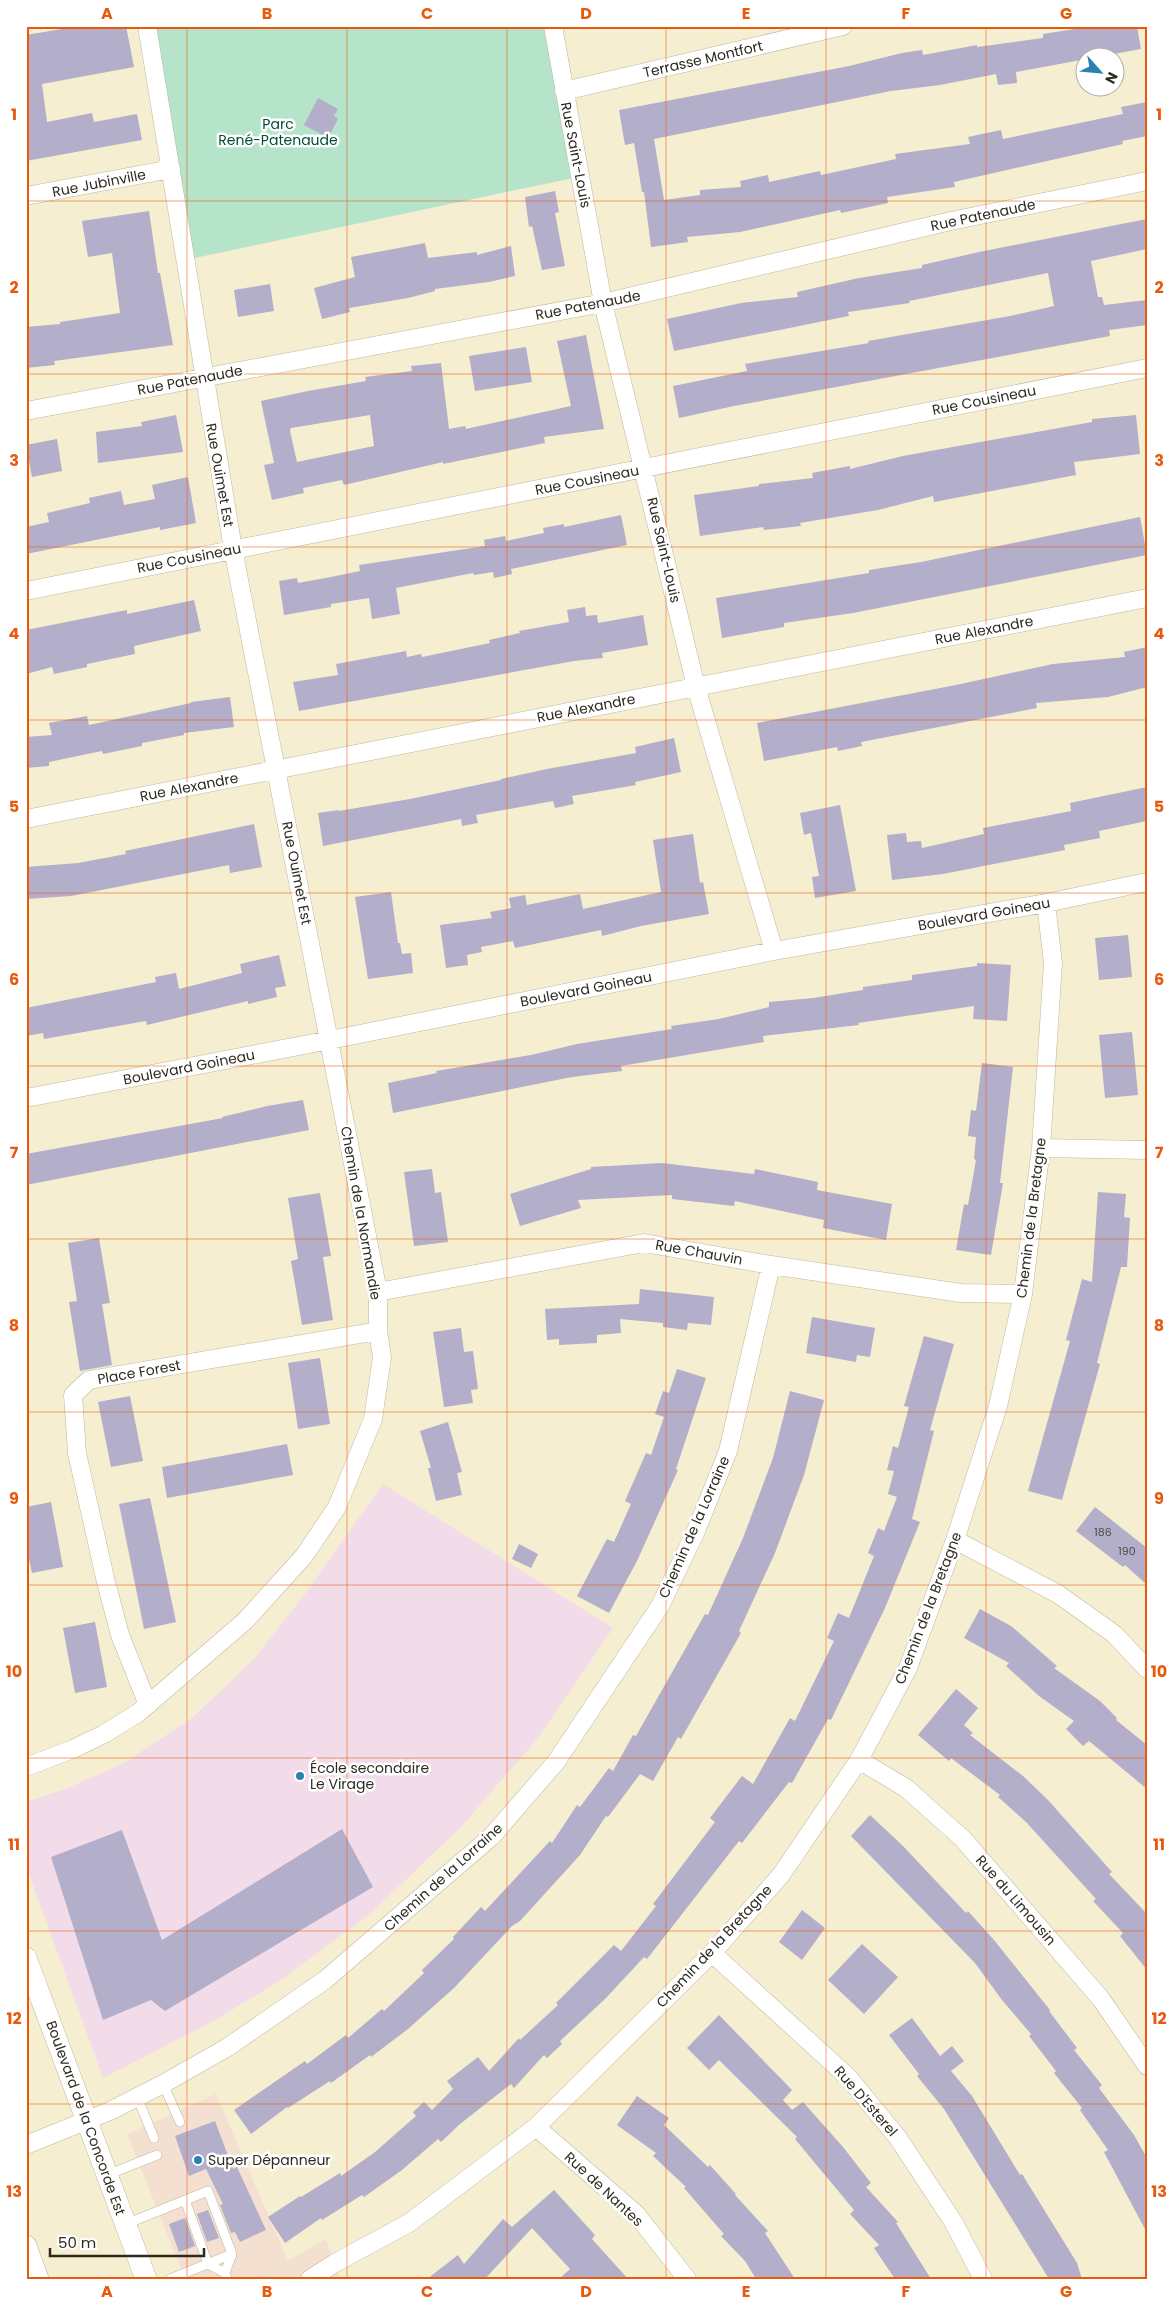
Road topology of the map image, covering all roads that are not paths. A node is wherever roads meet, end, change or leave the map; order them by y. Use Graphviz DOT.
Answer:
graph roads {
  1 [pos="147,26"];
  2 [pos="553,26"];
  3 [pos="842,26"];
  4 [pos="564,91"];
  5 [pos="171,169"];
  6 [pos="1147,181"];
  7 [pos="26,196"];
  8 [pos="603,303"];
  9 [pos="1147,368"];
  10 [pos="203,377"];
  11 [pos="26,411"];
  12 [pos="644,468"];
  13 [pos="233,549"];
  14 [pos="26,591"];
  15 [pos="1147,598"];
  16 [pos="696,687"];
  17 [pos="276,770"];
  18 [pos="26,819"];
  19 [pos="1147,882"];
  20 [pos="1046,903"];
  21 [pos="774,951"];
  22 [pos="330,1040"];
  23 [pos="26,1098"];
  24 [pos="1042,1148"];
  25 [pos="1147,1150"];
  26 [pos="771,1265"];
  27 [pos="378,1292"];
  28 [pos="1023,1294"];
  29 [pos="378,1331"];
  30 [pos="955,1540"];
  31 [pos="1147,1669"];
  32 [pos="148,1704"];
  33 [pos="859,1760"];
  34 [pos="26,1768"];
  35 [pos="712,1953"];
  36 [pos="26,1958"];
  37 [pos="1147,2066"];
  38 [pos="163,2084"];
  39 [pos="137,2097"];
  40 [pos="87,2120"];
  41 [pos="180,2122"];
  42 [pos="536,2127"];
  43 [pos="154,2138"];
  44 [pos="26,2145"];
  45 [pos="157,2155"];
  46 [pos="107,2174"];
  47 [pos="185,2200"];
  48 [pos="126,2224"];
  49 [pos="232,2254"];
  50 [pos="208,2264"];
  51 [pos="226,2276"];
  52 [pos="146,2279"];
  53 [pos="170,2279"];
  54 [pos="310,2279"];
  55 [pos="687,2279"];
  56 [pos="983,2279"];
  1 -- 5 [label="street, Rue Ouimet Est"];
  2 -- 4 [label="street, Rue Saint-Louis"];
  3 -- 4 [label="street, Terrasse Montfort"];
  4 -- 8 [label="street, Rue Saint-Louis"];
  5 -- 7 [label="street, Rue Jubinville"];
  5 -- 10 [label="street, Rue Ouimet Est"];
  6 -- 8 [label="street, Rue Patenaude"];
  8 -- 10 [label="street, Rue Patenaude"];
  8 -- 12 [label="street, Rue Saint-Louis"];
  9 -- 12 [label="street, Rue Cousineau"];
  10 -- 11 [label="street, Rue Patenaude"];
  10 -- 13 [label="street, Rue Ouimet Est"];
  12 -- 13 [label="street, Rue Cousineau"];
  12 -- 16 [label="street, Rue Saint-Louis"];
  13 -- 14 [label="street, Rue Cousineau"];
  13 -- 17 [label="street, Rue Ouimet Est"];
  15 -- 16 [label="street, Rue Alexandre"];
  16 -- 17 [label="street, Rue Alexandre"];
  16 -- 21 [label="street, Rue Saint-Louis"];
  17 -- 18 [label="street, Rue Alexandre"];
  17 -- 22 [label="street, Rue Ouimet Est"];
  19 -- 20 [label="street, Boulevard Goineau"];
  20 -- 21 [label="street, Boulevard Goineau"];
  20 -- 24 [label="street, Chemin de la Bretagne"];
  21 -- 22 [label="street, Boulevard Goineau"];
  22 -- 23 [label="street, Boulevard Goineau"];
  22 -- 27 [label="street, Chemin de la Normandie"];
  24 -- 25 [label="street"];
  24 -- 28 [label="street, Chemin de la Bretagne"];
  26 -- 27 [label="street, Rue Chauvin"];
  26 -- 28 [label="street, Rue Chauvin"];
  26 -- 38 [label="street, Chemin de la Lorraine"];
  27 -- 29 [label="street, Chemin de la Normandie"];
  28 -- 30 [label="street, Chemin de la Bretagne"];
  29 -- 32 [label="street, Chemin de la Normandie"];
  29 -- 32 [label="street, Place Forest"];
  30 -- 31 [label="street"];
  30 -- 33 [label="street, Chemin de la Bretagne"];
  32 -- 34 [label="street, Chemin de la Normandie"];
  33 -- 35 [label="street, Chemin de la Bretagne"];
  33 -- 37 [label="street, Rue du Limousin"];
  35 -- 42 [label="street, Chemin de la Bretagne"];
  35 -- 56 [label="street, Rue D'Esterel"];
  36 -- 40 [label="street, Boulevard de la Concorde Est"];
  38 -- 39 [label="street, Chemin de la Lorraine"];
  38 -- 41 [label="lane"];
  39 -- 40 [label="street, Chemin de la Lorraine"];
  39 -- 43 [label="lane"];
  40 -- 44 [label="street, Chemin de la Lorraine"];
  40 -- 46 [label="street, Boulevard de la Concorde Est"];
  42 -- 54 [label="street, Chemin de la Bretagne"];
  42 -- 55 [label="street, Rue de Nantes"];
  45 -- 46 [label="lane"];
  46 -- 48 [label="street, Boulevard de la Concorde Est"];
  47 -- 48 [label="lane"];
  47 -- 49 [label="lane"];
  47 -- 50 [label="lane"];
  48 -- 52 [label="street, Boulevard de la Concorde Est"];
  49 -- 50 [label="lane"];
  49 -- 51 [label="lane"];
  50 -- 51 [label="lane"];
  50 -- 53 [label="lane"];
}
